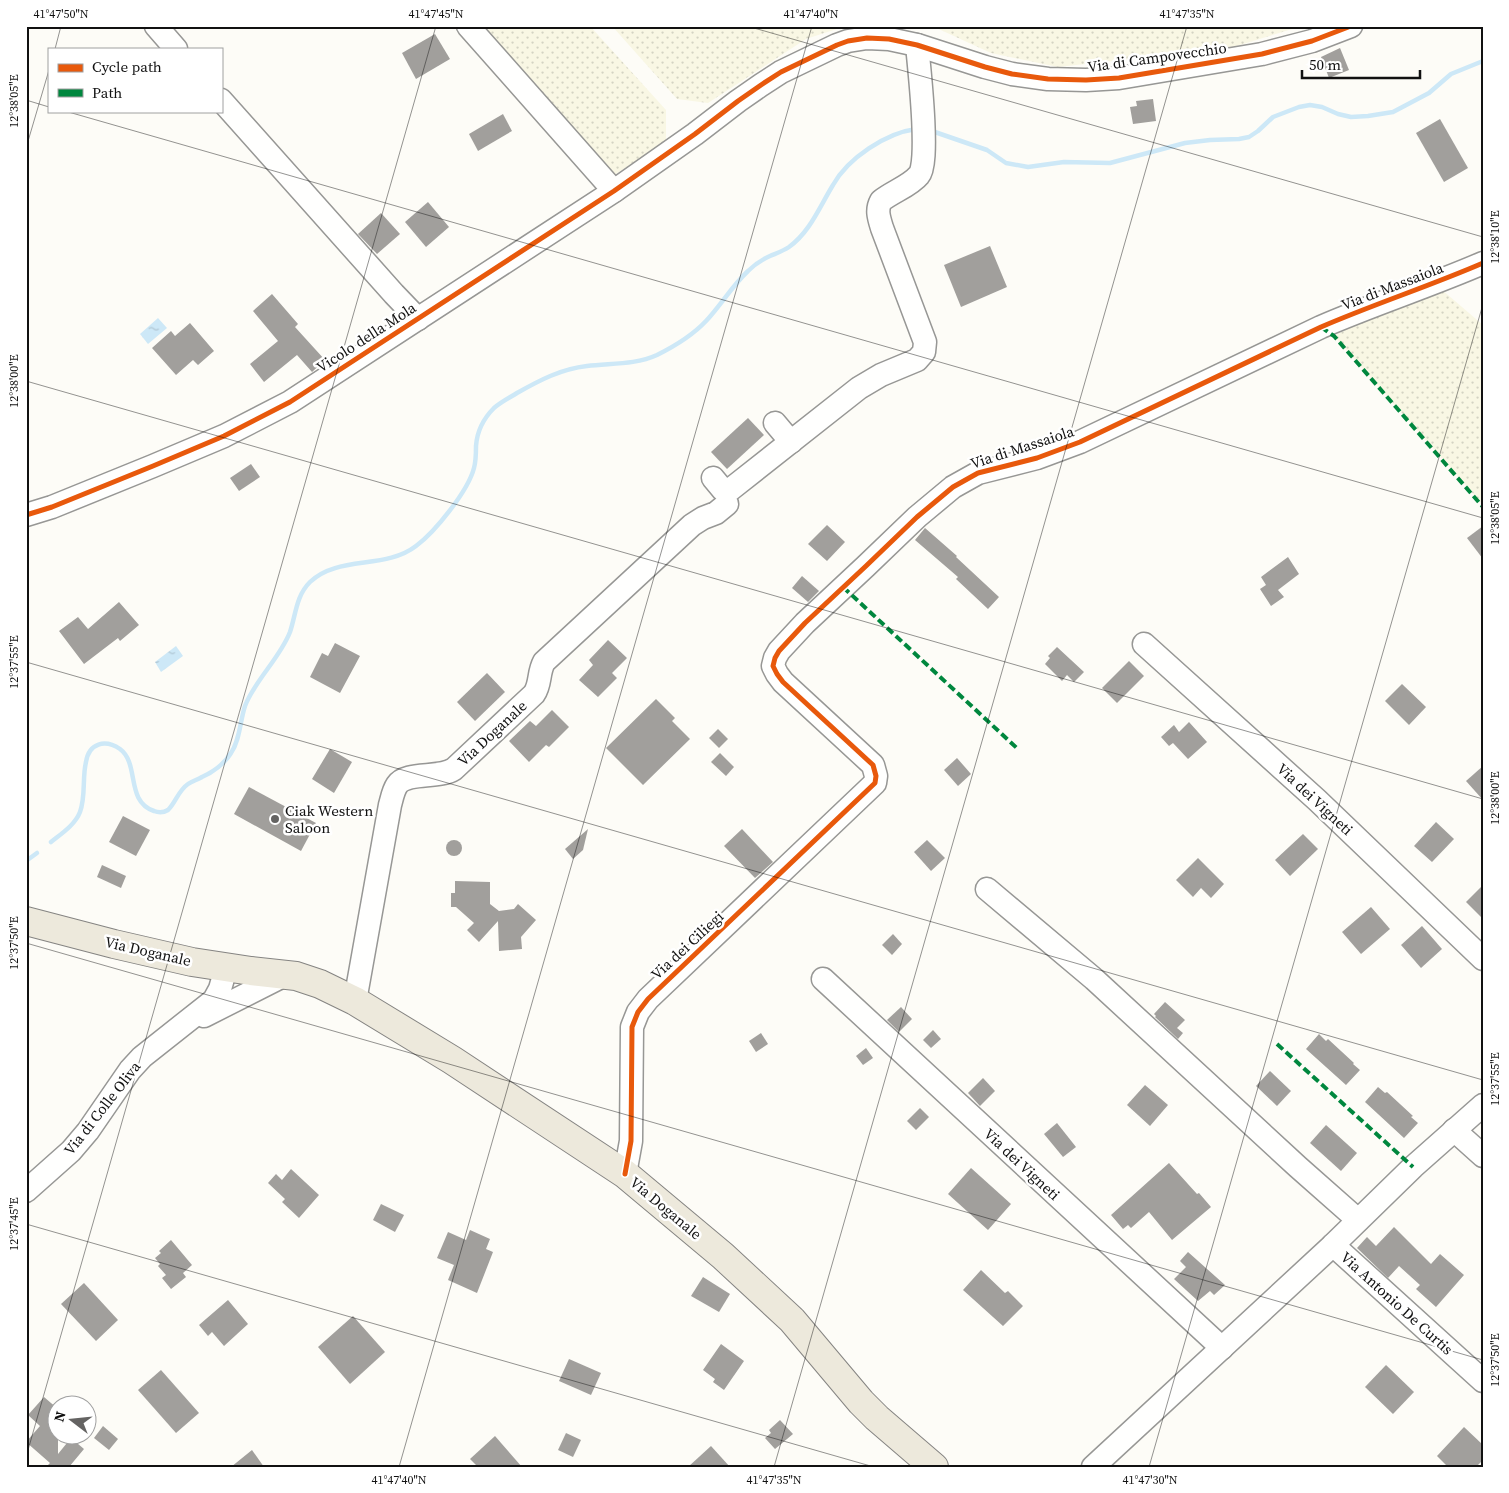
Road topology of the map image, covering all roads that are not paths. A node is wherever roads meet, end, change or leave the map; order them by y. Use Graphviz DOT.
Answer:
graph roads {
  1 [pos="156,26"];
  2 [pos="468,26"];
  3 [pos="1351,26"];
  4 [pos="917,45"];
  5 [pos="175,48"];
  6 [pos="222,101"];
  7 [pos="696,134"];
  8 [pos="614,191"];
  9 [pos="1483,263"];
  10 [pos="418,319"];
  11 [pos="775,423"];
  12 [pos="791,442"];
  13 [pos="713,478"];
  14 [pos="727,504"];
  15 [pos="26,515"];
  16 [pos="1144,644"];
  17 [pos="873,786"];
  18 [pos="987,889"];
  19 [pos="26,921"];
  20 [pos="1483,959"];
  21 [pos="226,968"];
  22 [pos="285,975"];
  23 [pos="823,980"];
  24 [pos="355,1001"];
  25 [pos="618,1020"];
  26 [pos="180,1028"];
  27 [pos="1483,1105"];
  28 [pos="1454,1130"];
  29 [pos="1483,1156"];
  30 [pos="619,1171"];
  31 [pos="26,1191"];
  32 [pos="1358,1220"];
  33 [pos="1333,1245"];
  34 [pos="1222,1348"];
  35 [pos="1483,1381"];
  36 [pos="934,1467"];
  37 [pos="1093,1467"];
  1 -- 5 [label="street"];
  2 -- 8 [label="street"];
  3 -- 4 [label="street, Via di Campovecchio"];
  4 -- 7 [label="street, Via di Campovecchio"];
  4 -- 12 [label="street"];
  6 -- 10 [label="street, Vicolo della Mola"];
  7 -- 8 [label="street, Vicolo della Mola"];
  8 -- 10 [label="street, Vicolo della Mola"];
  9 -- 17 [label="street, Via di Massaiola"];
  10 -- 15 [label="street, Vicolo della Mola"];
  11 -- 12 [label="street"];
  12 -- 13 [label="street"];
  14 -- 24 [label="street, Via Doganale"];
  16 -- 20 [label="street, Via dei Vigneti"];
  17 -- 30 [label="street, Via dei Ciliegi"];
  18 -- 32 [label="street"];
  19 -- 21 [label="main road, Via Doganale"];
  21 -- 22 [label="main road, Via Doganale"];
  21 -- 26 [label="street, Via di Colle Oliva"];
  22 -- 24 [label="main road, Via Doganale"];
  22 -- 26 [label="street, Via di Colle Oliva"];
  23 -- 34 [label="street, Via dei Vigneti"];
  24 -- 30 [label="main road, Via Doganale"];
  25 -- 30 [label="street"];
  26 -- 31 [label="street, Via di Colle Oliva"];
  27 -- 28 [label="street"];
  28 -- 29 [label="street"];
  28 -- 32 [label="street"];
  30 -- 36 [label="main road, Via Doganale"];
  32 -- 33 [label="street"];
  33 -- 34 [label="street"];
  33 -- 35 [label="street, Via Antonio De Curtis"];
  34 -- 37 [label="street"];
}
